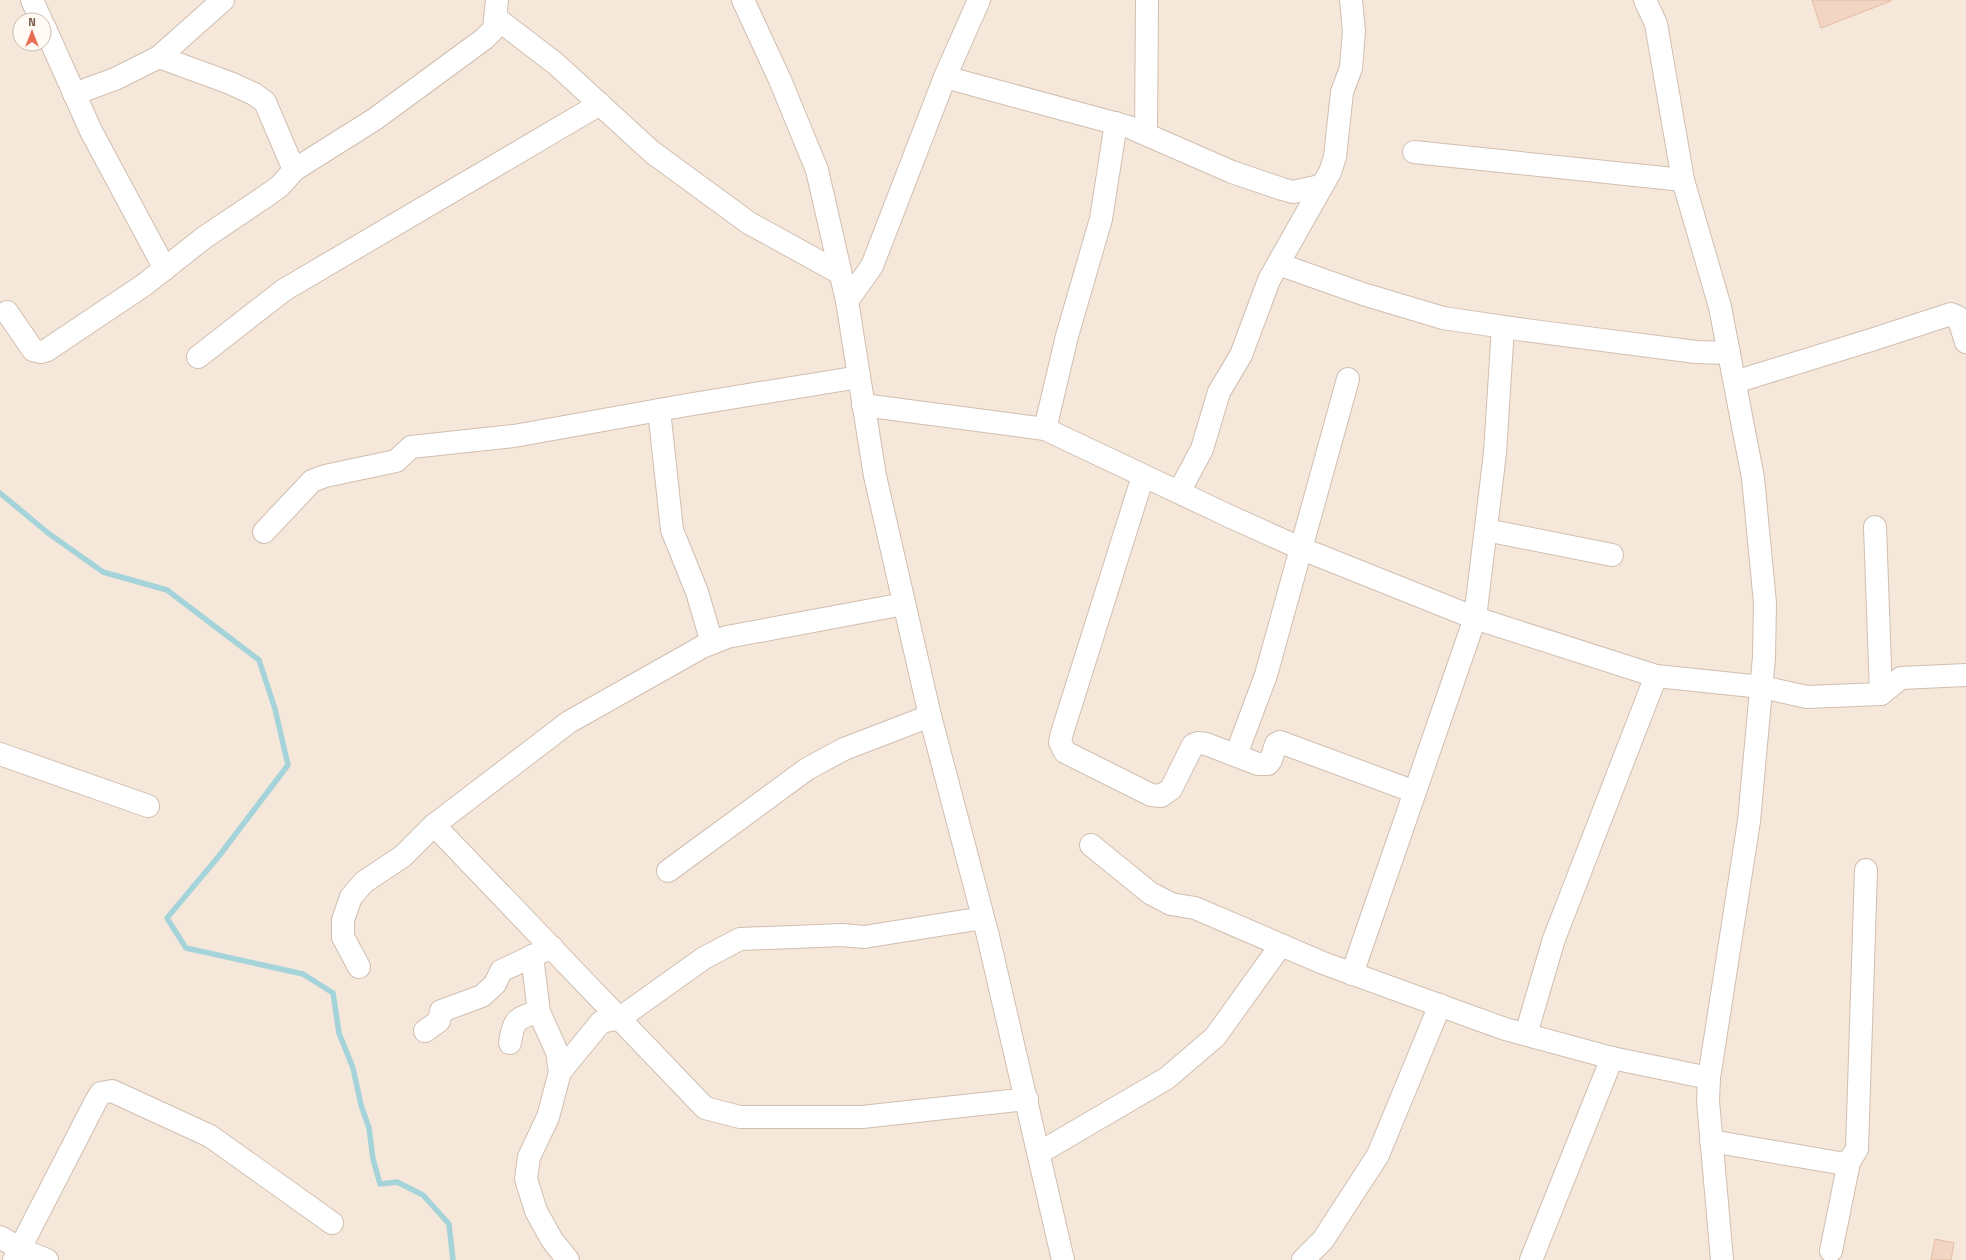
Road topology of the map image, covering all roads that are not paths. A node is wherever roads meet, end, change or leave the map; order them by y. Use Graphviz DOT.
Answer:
graph roads {
  1 [pos="32,0"];
  2 [pos="223,0"];
  3 [pos="743,0"];
  4 [pos="979,0"];
  5 [pos="1147,0"];
  6 [pos="1351,0"];
  7 [pos="1645,0"];
  8 [pos="496,9"];
  9 [pos="37,12"];
  10 [pos="52,44"];
  11 [pos="160,57"];
  12 [pos="945,77"];
  13 [pos="74,94"];
  14 [pos="600,104"];
  15 [pos="1116,124"];
  16 [pos="1146,134"];
  17 [pos="1414,152"];
  18 [pos="294,170"];
  19 [pos="1683,180"];
  20 [pos="1320,186"];
  21 [pos="1278,264"];
  22 [pos="165,269"];
  23 [pos="840,273"];
  24 [pos="847,301"];
  25 [pos="7,312"];
  26 [pos="1503,327"];
  27 [pos="1966,342"];
  28 [pos="1729,353"];
  29 [pos="198,357"];
  30 [pos="859,377"];
  31 [pos="1348,379"];
  32 [pos="1735,382"];
  33 [pos="863,405"];
  34 [pos="659,410"];
  35 [pos="1045,429"];
  36 [pos="1143,476"];
  37 [pos="1179,492"];
  38 [pos="1875,527"];
  39 [pos="1486,530"];
  40 [pos="264,532"];
  41 [pos="1300,548"];
  42 [pos="1612,555"];
  43 [pos="904,604"];
  44 [pos="1475,618"];
  45 [pos="712,643"];
  46 [pos="1966,675"];
  47 [pos="1656,676"];
  48 [pos="1762,687"];
  49 [pos="1881,694"];
  50 [pos="930,716"];
  51 [pos="0,754"];
  52 [pos="1236,755"];
  53 [pos="1415,792"];
  54 [pos="148,806"];
  55 [pos="434,825"];
  56 [pos="1091,845"];
  57 [pos="1866,870"];
  58 [pos="668,871"];
  59 [pos="983,918"];
  60 [pos="1281,945"];
  61 [pos="552,948"];
  62 [pos="532,956"];
  63 [pos="359,967"];
  64 [pos="1352,974"];
  65 [pos="1440,1005"];
  66 [pos="539,1012"];
  67 [pos="620,1018"];
  68 [pos="425,1031"];
  69 [pos="1526,1034"];
  70 [pos="510,1043"];
  71 [pos="1612,1058"];
  72 [pos="560,1072"];
  73 [pos="1710,1078"];
  74 [pos="1027,1099"];
  75 [pos="1711,1141"];
  76 [pos="1039,1153"];
  77 [pos="1849,1162"];
  78 [pos="332,1223"];
  79 [pos="0,1237"];
  80 [pos="1831,1252"];
  81 [pos="17,1254"];
  82 [pos="47,1260"];
  83 [pos="568,1260"];
  84 [pos="1063,1260"];
  85 [pos="1303,1260"];
  86 [pos="1531,1260"];
  87 [pos="1722,1260"];
  1 -- 9 [label="street"];
  2 -- 11 [label="street"];
  3 -- 23 [label="street"];
  4 -- 12 [label="street"];
  5 -- 16 [label="street"];
  6 -- 20 [label="street"];
  7 -- 19 [label="street"];
  8 -- 14 [label="street"];
  8 -- 18 [label="street"];
  10 -- 13 [label="street"];
  11 -- 13 [label="street"];
  11 -- 18 [label="street"];
  12 -- 15 [label="street"];
  12 -- 24 [label="street"];
  13 -- 22 [label="street"];
  14 -- 23 [label="street"];
  14 -- 29 [label="street"];
  15 -- 16 [label="street"];
  15 -- 35 [label="street"];
  16 -- 20 [label="street"];
  17 -- 19 [label="street"];
  18 -- 22 [label="street"];
  19 -- 28 [label="street"];
  20 -- 21 [label="street"];
  21 -- 26 [label="street"];
  21 -- 37 [label="street"];
  22 -- 25 [label="street"];
  23 -- 24 [label="street"];
  24 -- 30 [label="street"];
  26 -- 28 [label="street"];
  26 -- 39 [label="street"];
  27 -- 32 [label="street"];
  28 -- 32 [label="street"];
  30 -- 33 [label="street"];
  30 -- 34 [label="street"];
  31 -- 41 [label="street"];
  32 -- 48 [label="street"];
  33 -- 35 [label="street"];
  33 -- 43 [label="street"];
  34 -- 40 [label="street"];
  34 -- 45 [label="street"];
  35 -- 36 [label="street"];
  36 -- 37 [label="street"];
  36 -- 52 [label="street"];
  37 -- 41 [label="street"];
  38 -- 49 [label="street"];
  39 -- 42 [label="street"];
  39 -- 44 [label="street"];
  41 -- 44 [label="street"];
  41 -- 52 [label="street"];
  43 -- 45 [label="street"];
  43 -- 50 [label="street"];
  44 -- 47 [label="street"];
  44 -- 53 [label="street"];
  45 -- 55 [label="street"];
  46 -- 49 [label="street"];
  47 -- 48 [label="street"];
  47 -- 69 [label="street"];
  48 -- 49 [label="street"];
  48 -- 73 [label="street"];
  50 -- 58 [label="street"];
  50 -- 59 [label="street"];
  51 -- 54 [label="street"];
  52 -- 53 [label="street"];
  53 -- 64 [label="street"];
  55 -- 61 [label="street"];
  55 -- 63 [label="street"];
  56 -- 60 [label="street"];
  57 -- 77 [label="street"];
  59 -- 67 [label="street"];
  59 -- 74 [label="street"];
  60 -- 64 [label="street"];
  60 -- 76 [label="street"];
  61 -- 62 [label="street"];
  61 -- 67 [label="street"];
  62 -- 66 [label="street"];
  62 -- 68 [label="street"];
  64 -- 65 [label="street"];
  65 -- 69 [label="street"];
  65 -- 85 [label="street"];
  66 -- 70 [label="street"];
  66 -- 72 [label="street"];
  67 -- 72 [label="street"];
  67 -- 74 [label="street"];
  69 -- 71 [label="street"];
  71 -- 73 [label="street"];
  71 -- 86 [label="street"];
  72 -- 83 [label="street"];
  73 -- 75 [label="street"];
  74 -- 76 [label="street"];
  75 -- 77 [label="street"];
  75 -- 87 [label="street"];
  76 -- 84 [label="street"];
  77 -- 80 [label="street"];
  78 -- 81 [label="street"];
  79 -- 81 [label="street"];
  81 -- 82 [label="street"];
}
